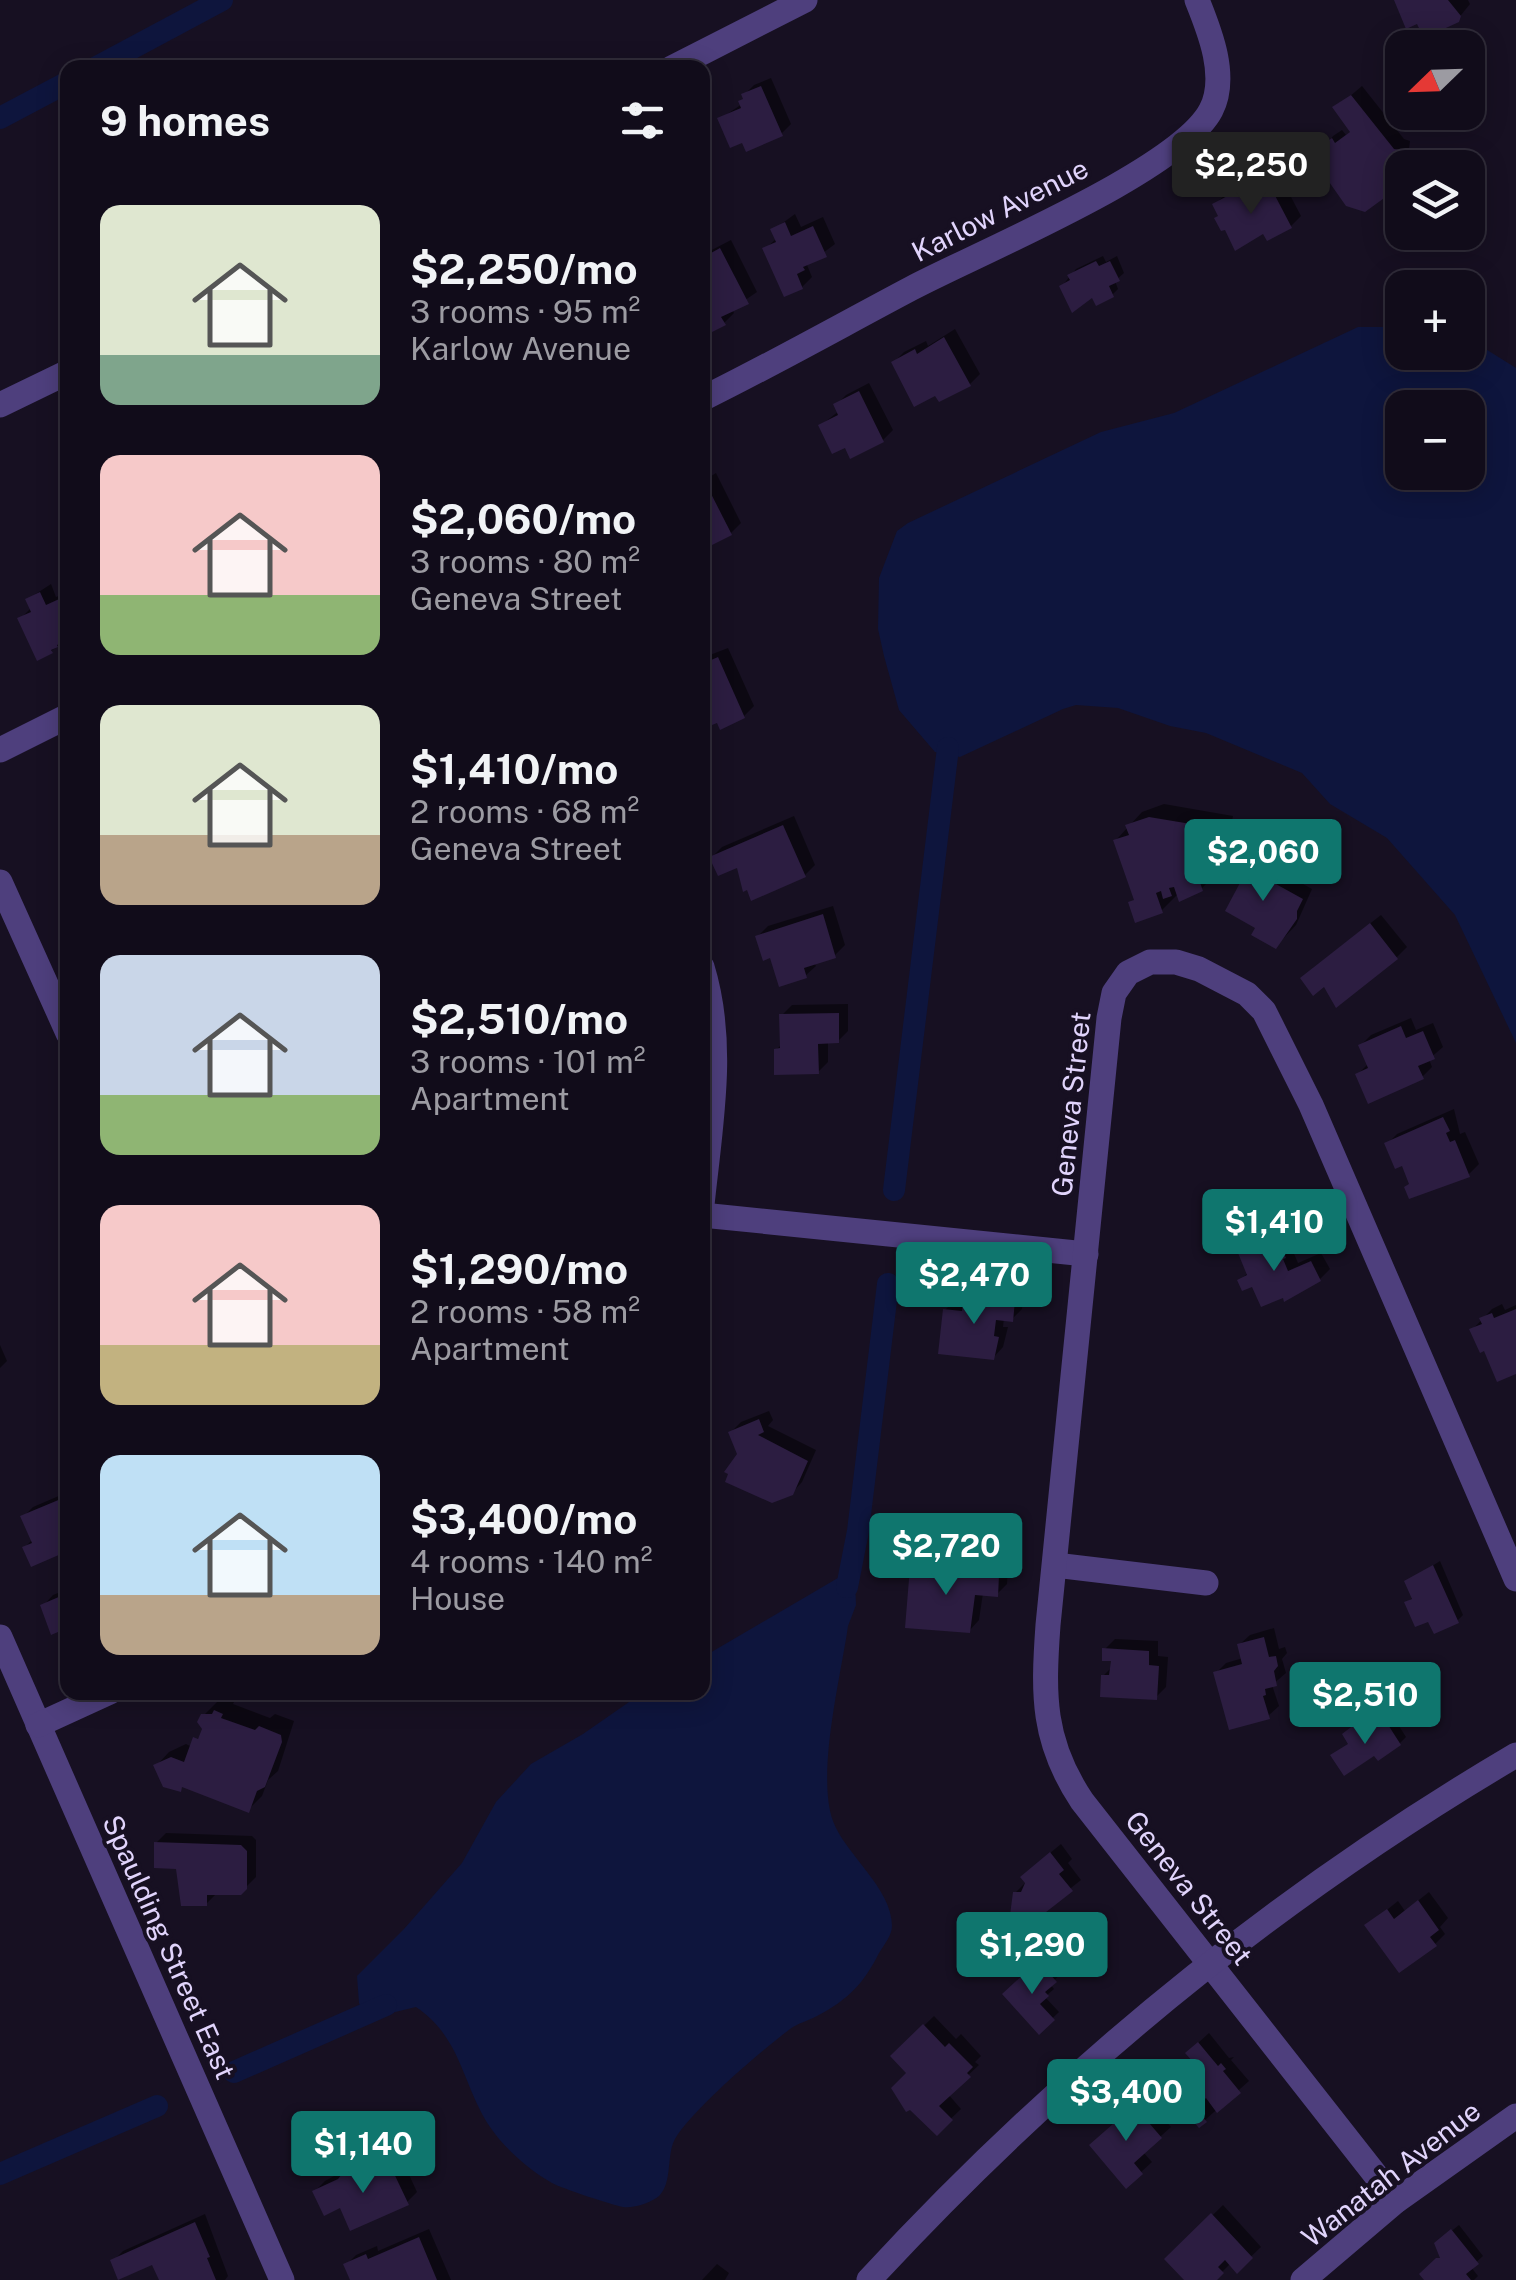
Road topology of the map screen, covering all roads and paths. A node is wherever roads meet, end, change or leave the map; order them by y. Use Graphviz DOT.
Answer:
graph roads {
  1 [pos="805,0"];
  2 [pos="1197,0"];
  3 [pos="688,60"];
  4 [pos="60,376"];
  5 [pos="710,395"];
  6 [pos="0,406"];
  7 [pos="60,720"];
  8 [pos="0,750"];
  9 [pos="0,882"];
  10 [pos="710,996"];
  11 [pos="60,1015"];
  12 [pos="710,1123"];
  13 [pos="710,1216"];
  14 [pos="1086,1254"];
  15 [pos="1054,1565"];
  16 [pos="1516,1578"];
  17 [pos="1206,1583"];
  18 [pos="0,1637"];
  19 [pos="93,1700"];
  20 [pos="38,1725"];
  21 [pos="1516,1755"];
  22 [pos="1210,1963"];
  23 [pos="1516,2116"];
  24 [pos="1396,2201"];
  25 [pos="282,2280"];
  26 [pos="870,2280"];
  27 [pos="1303,2280"];
  1 -- 3 [label="street"];
  2 -- 5 [label="street, Karlow Avenue"];
  4 -- 6 [label="street"];
  7 -- 8 [label="street"];
  9 -- 11 [label="street"];
  10 -- 12 [label="street"];
  13 -- 14 [label="street"];
  14 -- 15 [label="street, Geneva Street"];
  14 -- 16 [label="street, Geneva Street"];
  15 -- 17 [label="street"];
  15 -- 22 [label="street, Geneva Street"];
  18 -- 20 [label="street, Spaulding Street East"];
  19 -- 20 [label="street"];
  20 -- 25 [label="street, Spaulding Street East"];
  21 -- 22 [label="street"];
  22 -- 24 [label="street, Geneva Street"];
  22 -- 26 [label="street"];
  23 -- 24 [label="street, Wanatah Avenue"];
  24 -- 27 [label="street, Wanatah Avenue"];
}
